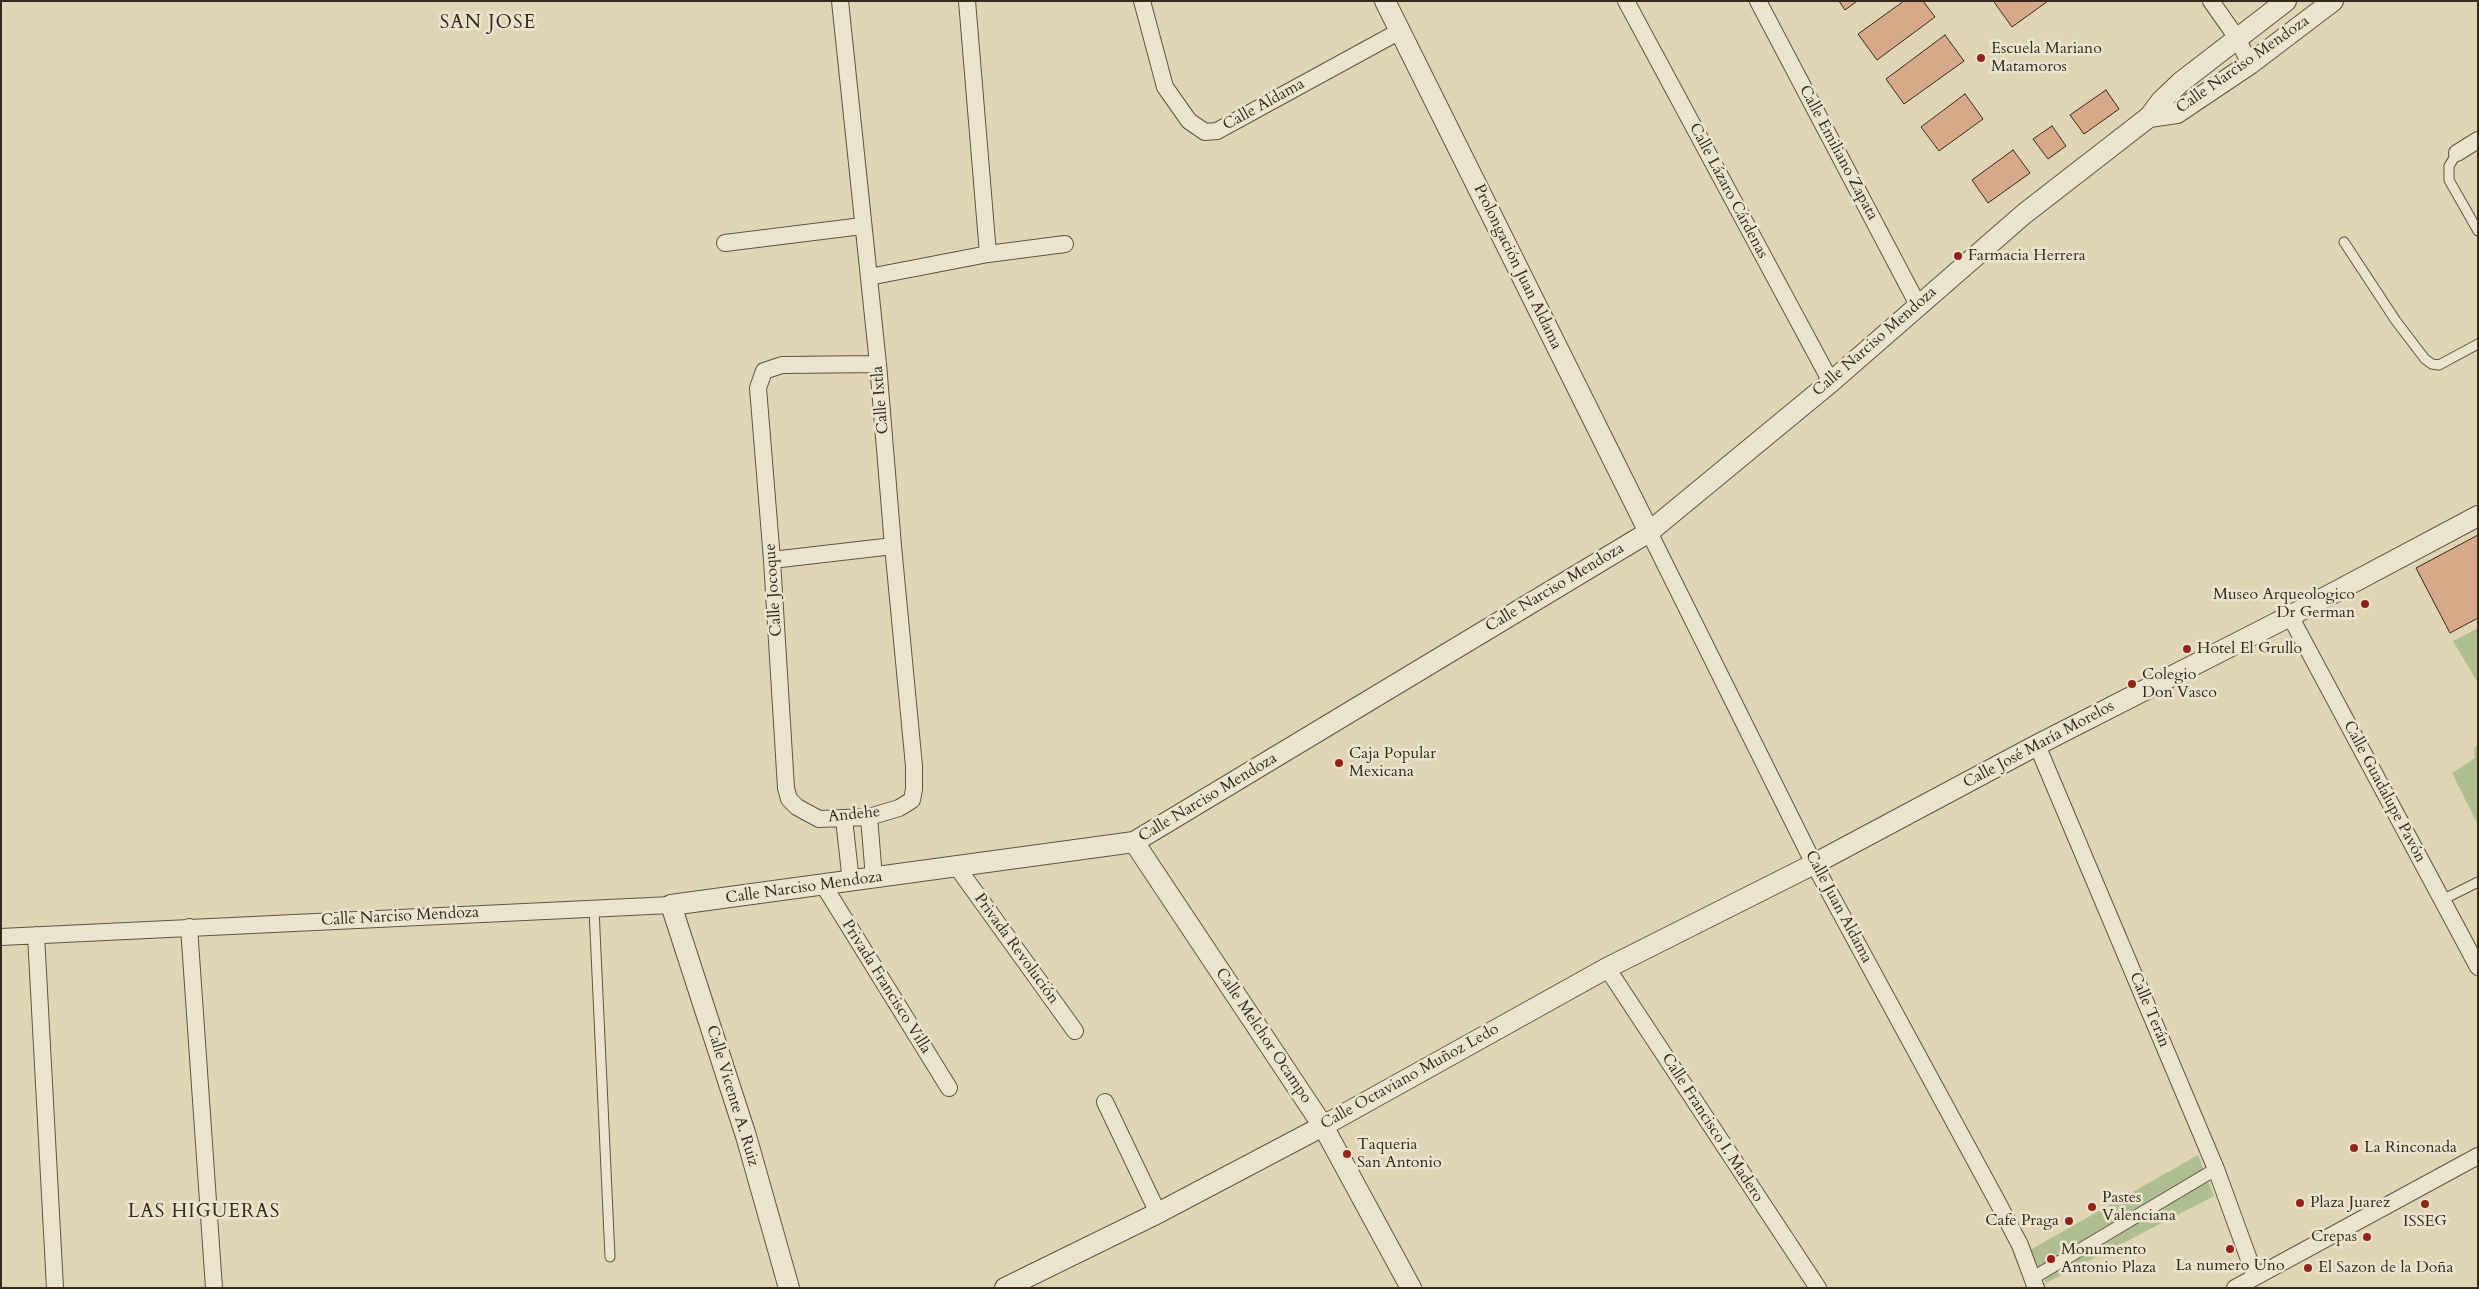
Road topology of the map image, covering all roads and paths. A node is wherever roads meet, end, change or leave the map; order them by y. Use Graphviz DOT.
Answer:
graph roads {
  1 [pos="840,1"];
  2 [pos="967,1"];
  3 [pos="1142,1"];
  4 [pos="1385,1"];
  5 [pos="1626,1"];
  6 [pos="1758,1"];
  7 [pos="2211,1"];
  8 [pos="2286,1"];
  9 [pos="2333,1"];
  10 [pos="1400,31"];
  11 [pos="2237,38"];
  12 [pos="2250,64"];
  13 [pos="2149,117"];
  14 [pos="2478,140"];
  15 [pos="2457,153"];
  16 [pos="862,226"];
  17 [pos="2478,231"];
  18 [pos="725,242"];
  19 [pos="2344,242"];
  20 [pos="1065,244"];
  21 [pos="988,254"];
  22 [pos="869,277"];
  23 [pos="1918,305"];
  24 [pos="2478,344"];
  25 [pos="878,364"];
  26 [pos="1831,382"];
  27 [pos="2478,516"];
  28 [pos="1649,532"];
  29 [pos="893,546"];
  30 [pos="772,560"];
  31 [pos="2290,616"];
  32 [pos="2037,745"];
  33 [pos="912,800"];
  34 [pos="797,807"];
  35 [pos="869,817"];
  36 [pos="844,819"];
  37 [pos="1134,842"];
  38 [pos="1814,864"];
  39 [pos="957,867"];
  40 [pos="874,878"];
  41 [pos="851,882"];
  42 [pos="2478,882"];
  43 [pos="824,886"];
  44 [pos="2442,900"];
  45 [pos="671,906"];
  46 [pos="594,909"];
  47 [pos="189,927"];
  48 [pos="36,935"];
  49 [pos="1,936"];
  50 [pos="2478,967"];
  51 [pos="1606,968"];
  52 [pos="1075,1031"];
  53 [pos="948,1088"];
  54 [pos="1105,1102"];
  55 [pos="1324,1126"];
  56 [pos="2478,1156"];
  57 [pos="2216,1169"];
  58 [pos="1158,1213"];
  59 [pos="610,1257"];
  60 [pos="2256,1276"];
  61 [pos="2028,1285"];
  62 [pos="56,1288"];
  63 [pos="214,1288"];
  64 [pos="788,1288"];
  65 [pos="1006,1288"];
  66 [pos="1411,1288"];
  67 [pos="1818,1288"];
  68 [pos="2235,1288"];
  1 -- 16 [label="street, Calle Ixtla"];
  2 -- 21 [label="street"];
  3 -- 10 [label="street, Calle Aldama"];
  4 -- 10 [label="street, Prolongación Juan Aldama"];
  5 -- 26 [label="street, Calle Lázaro Cárdenas"];
  6 -- 23 [label="street, Calle Emiliano Zapata"];
  7 -- 11 [label="street"];
  8 -- 11 [label="street, Calle Narciso Mendoza"];
  9 -- 12 [label="street, Calle Narciso Mendoza"];
  10 -- 28 [label="street, Prolongación Juan Aldama"];
  11 -- 12 [label="street"];
  11 -- 13 [label="street, Calle Narciso Mendoza"];
  12 -- 13 [label="street, Calle Narciso Mendoza"];
  13 -- 23 [label="street, Calle Narciso Mendoza"];
  14 -- 15 [label="street"];
  15 -- 17 [label="lane"];
  16 -- 18 [label="street"];
  16 -- 22 [label="street, Calle Ixtla"];
  19 -- 24 [label="lane"];
  20 -- 21 [label="street"];
  21 -- 22 [label="street"];
  22 -- 25 [label="street, Calle Ixtla"];
  23 -- 26 [label="street, Calle Narciso Mendoza"];
  25 -- 29 [label="street, Calle Ixtla"];
  25 -- 30 [label="street, Calle Jocoque"];
  26 -- 28 [label="street, Calle Narciso Mendoza"];
  27 -- 31 [label="street, Calle José María Morelos"];
  28 -- 37 [label="street, Calle Narciso Mendoza"];
  28 -- 38 [label="street, Calle Juan Aldama"];
  29 -- 30 [label="street"];
  29 -- 33 [label="street, Calle Ixtla"];
  30 -- 34 [label="street, Calle Jocoque"];
  31 -- 32 [label="street, Calle José María Morelos"];
  31 -- 44 [label="street, Calle Guadalupe Pavón"];
  32 -- 38 [label="street, Calle José María Morelos"];
  32 -- 57 [label="street, Calle Terán"];
  33 -- 35 [label="street, Andehe"];
  34 -- 36 [label="street, Andehe"];
  35 -- 36 [label="street, Andehe"];
  35 -- 40 [label="street"];
  36 -- 41 [label="street"];
  37 -- 39 [label="street, Calle Narciso Mendoza"];
  37 -- 55 [label="street, Calle Melchor Ocampo"];
  38 -- 51 [label="street, Calle Octaviano Muñoz Ledo"];
  38 -- 61 [label="street, Calle Juan Aldama"];
  39 -- 40 [label="street, Calle Narciso Mendoza"];
  39 -- 52 [label="street, Privada Revolución"];
  40 -- 41 [label="street, Calle Narciso Mendoza"];
  41 -- 43 [label="street, Calle Narciso Mendoza"];
  42 -- 44 [label="lane"];
  43 -- 45 [label="street, Calle Narciso Mendoza"];
  43 -- 53 [label="street, Privada Francisco Villa"];
  44 -- 50 [label="street, Calle Guadalupe Pavón"];
  45 -- 46 [label="street, Calle Narciso Mendoza"];
  45 -- 64 [label="street, Calle Vicente A. Ruiz"];
  46 -- 47 [label="street, Calle Narciso Mendoza"];
  46 -- 59 [label="lane"];
  47 -- 48 [label="street, Calle Narciso Mendoza"];
  47 -- 63 [label="street"];
  48 -- 49 [label="street, Calle Narciso Mendoza"];
  48 -- 62 [label="street"];
  51 -- 55 [label="street, Calle Octaviano Muñoz Ledo"];
  51 -- 67 [label="street, Calle Francisco I. Madero"];
  54 -- 58 [label="street"];
  55 -- 58 [label="street, Calle Octaviano Muñoz Ledo"];
  55 -- 66 [label="street, Calle Melchor Ocampo"];
  56 -- 60 [label="street"];
  57 -- 60 [label="street, Calle Terán"];
  57 -- 61 [label="street"];
  58 -- 65 [label="street, Calle Octaviano Muñoz Ledo"];
  60 -- 68 [label="street"];
}
